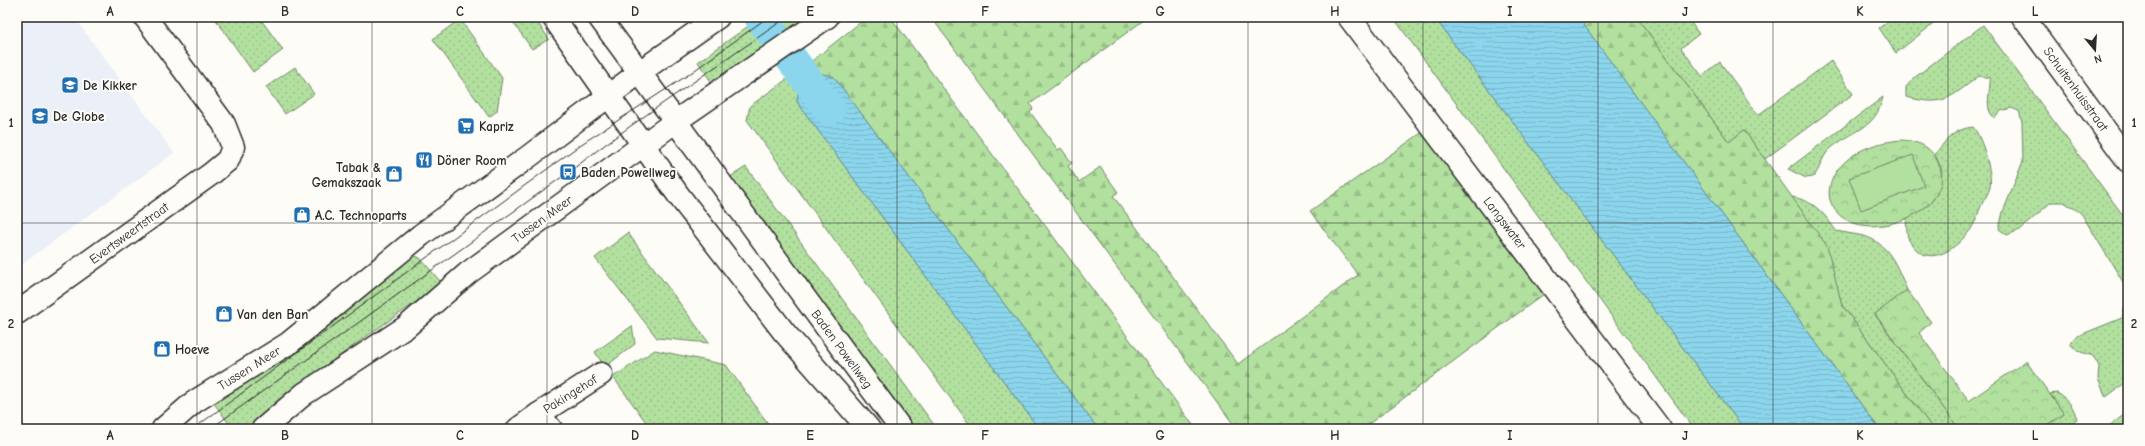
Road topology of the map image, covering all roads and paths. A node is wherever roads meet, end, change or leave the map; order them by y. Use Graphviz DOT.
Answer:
graph roads {
  1 [pos="145,17"];
  2 [pos="553,17"];
  3 [pos="599,17"];
  4 [pos="718,17"];
  5 [pos="827,17"];
  6 [pos="1349,17"];
  7 [pos="2023,17"];
  8 [pos="640,72"];
  9 [pos="608,95"];
  10 [pos="676,122"];
  11 [pos="643,146"];
  12 [pos="2128,161"];
  13 [pos="17,313"];
  14 [pos="601,374"];
  15 [pos="545,421"];
  16 [pos="163,429"];
  17 [pos="263,429"];
  18 [pos="518,429"];
  19 [pos="869,429"];
  20 [pos="901,429"];
  21 [pos="1660,429"];
  1 -- 13 [label="street, Evertsweertstraat"];
  2 -- 9 [label="street"];
  3 -- 8 [label="street, Baden Powellweg"];
  4 -- 8 [label="street, Tussen Meer"];
  5 -- 10 [label="street, Tussen Meer"];
  6 -- 21 [label="street, Langswater"];
  7 -- 12 [label="street, Schuitenhuisstraat"];
  8 -- 9 [label="street, Tussen Meer"];
  8 -- 10 [label="street, Baden Powellweg"];
  9 -- 11 [label="street"];
  9 -- 16 [label="street, Tussen Meer"];
  10 -- 11 [label="street, Tussen Meer"];
  10 -- 20 [label="street, Baden Powellweg"];
  11 -- 17 [label="street, Tussen Meer"];
  11 -- 19 [label="street"];
  14 -- 15 [label="street, Pakingehof"];
  15 -- 18 [label="street, Pakingehof"];
}
